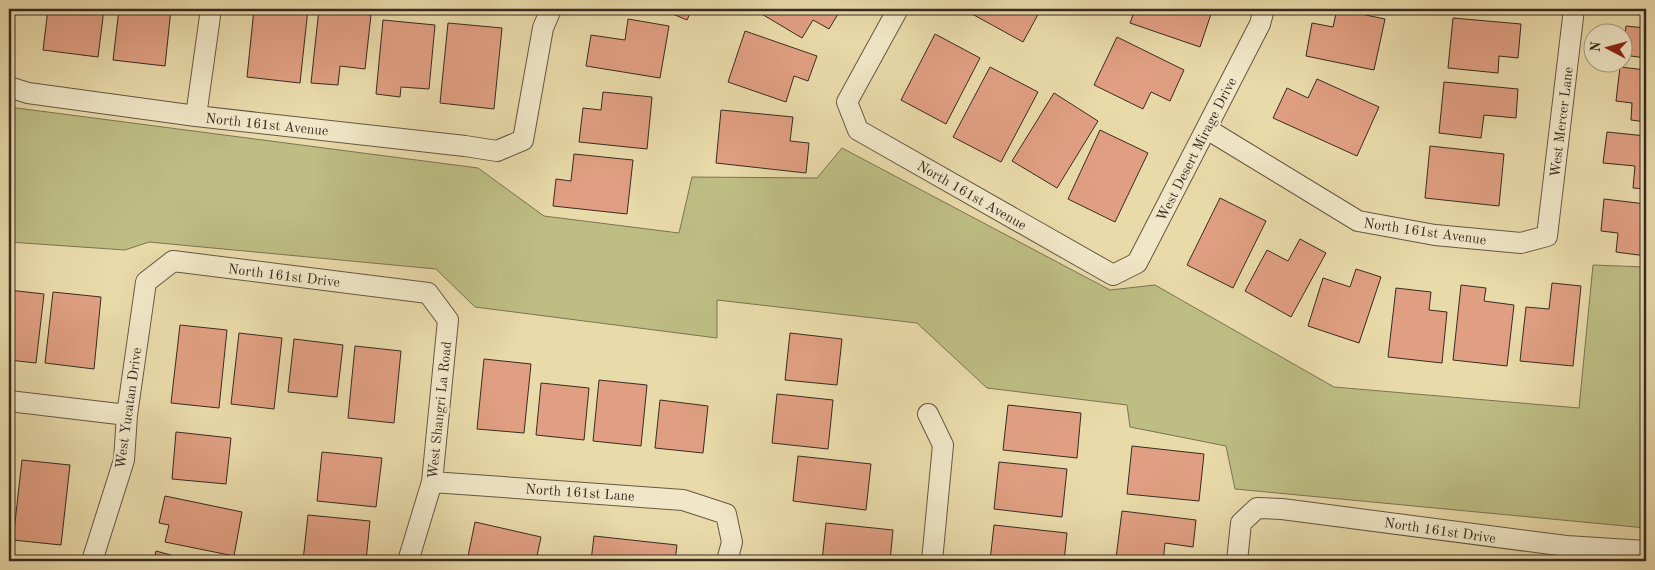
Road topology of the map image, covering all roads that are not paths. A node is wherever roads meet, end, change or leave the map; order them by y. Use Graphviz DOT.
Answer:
graph roads {
  1 [pos="211,9"];
  2 [pos="551,9"];
  3 [pos="898,9"];
  4 [pos="1264,9"];
  5 [pos="1574,9"];
  6 [pos="9,88"];
  7 [pos="196,116"];
  8 [pos="1207,129"];
  9 [pos="1548,236"];
  10 [pos="1112,275"];
  11 [pos="146,282"];
  12 [pos="428,293"];
  13 [pos="9,401"];
  14 [pos="928,414"];
  15 [pos="128,415"];
  16 [pos="432,482"];
  17 [pos="1646,551"];
  18 [pos="1550,553"];
  19 [pos="92,561"];
  20 [pos="408,561"];
  21 [pos="727,561"];
  22 [pos="932,561"];
  23 [pos="1237,561"];
  1 -- 7 [label="street"];
  2 -- 7 [label="street, North 161st Avenue"];
  3 -- 10 [label="street, North 161st Avenue"];
  4 -- 8 [label="street, West Desert Mirage Drive"];
  5 -- 9 [label="street, West Mercer Lane"];
  6 -- 7 [label="street, North 161st Avenue"];
  8 -- 9 [label="street, North 161st Avenue"];
  8 -- 10 [label="street, West Desert Mirage Drive"];
  11 -- 12 [label="street, North 161st Drive"];
  11 -- 15 [label="street, West Yucatan Drive"];
  12 -- 16 [label="street, West Shangri La Road"];
  13 -- 15 [label="street"];
  14 -- 22 [label="street"];
  15 -- 19 [label="street, West Yucatan Drive"];
  16 -- 20 [label="street, West Shangri La Road"];
  16 -- 21 [label="street, North 161st Lane"];
  17 -- 18 [label="street, North 161st Drive"];
  18 -- 23 [label="street, North 161st Drive"];
}
